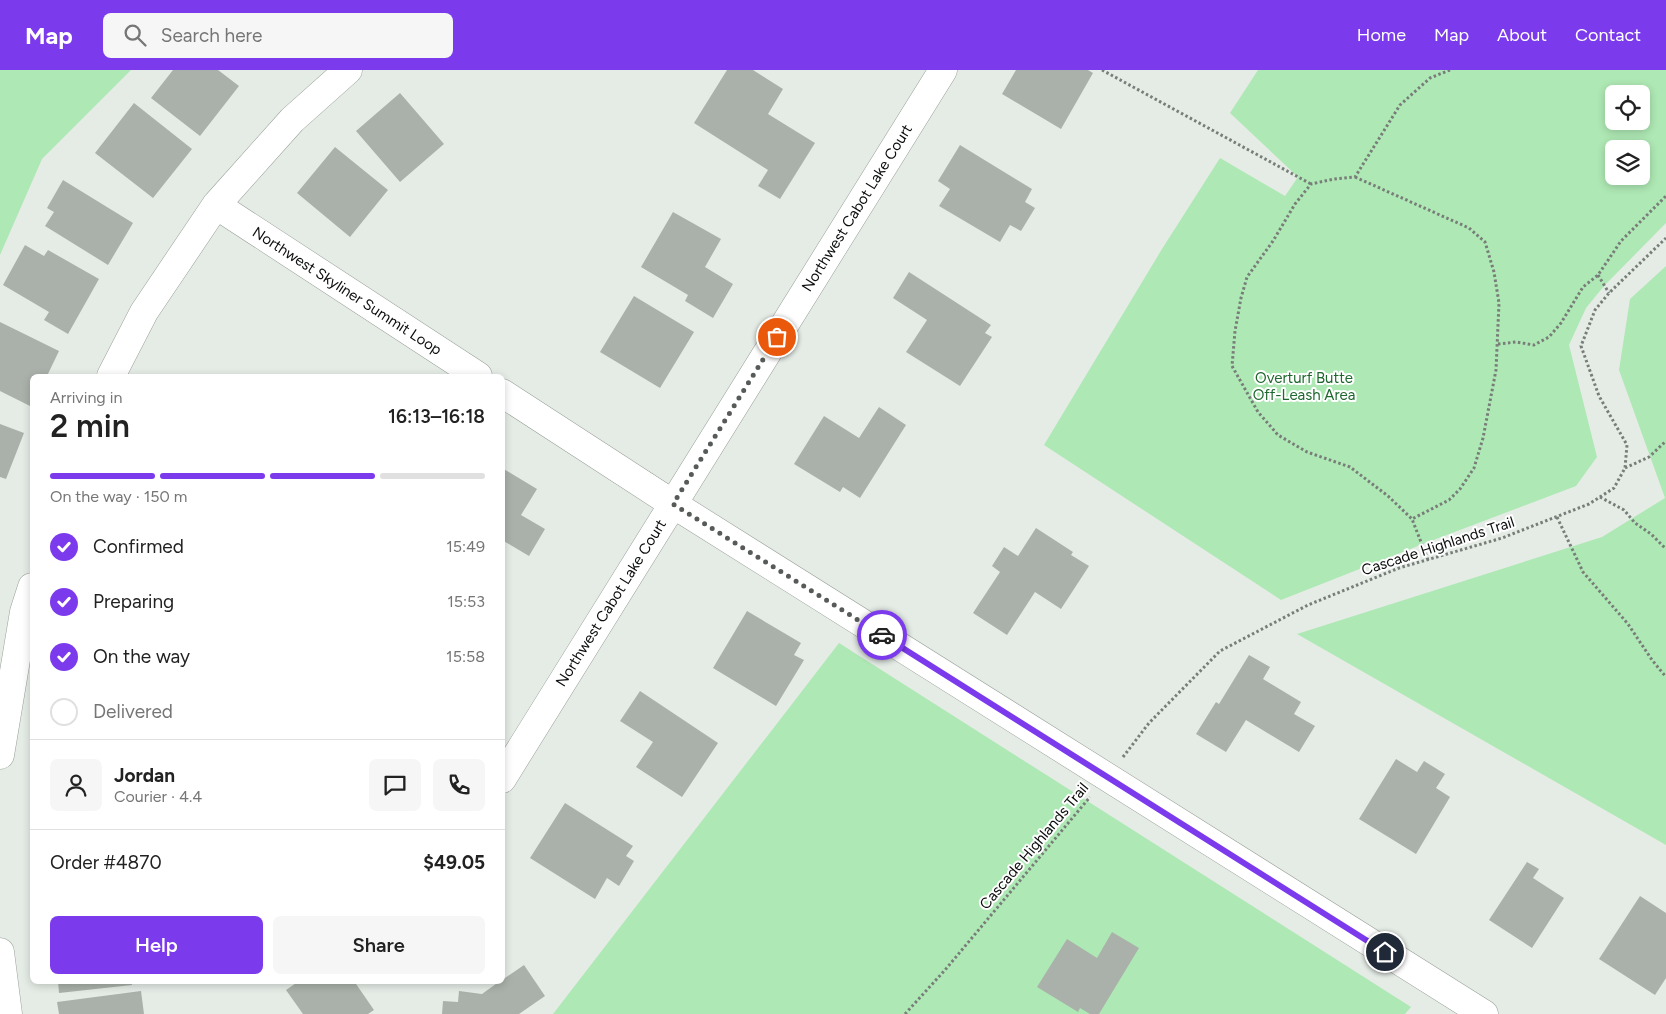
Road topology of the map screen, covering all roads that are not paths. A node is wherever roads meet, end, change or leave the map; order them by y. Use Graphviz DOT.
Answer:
graph roads {
  1 [pos="348,70"];
  2 [pos="943,70"];
  3 [pos="216,205"];
  4 [pos="112,374"];
  5 [pos="475,374"];
  6 [pos="505,394"];
  7 [pos="673,504"];
  8 [pos="30,593"];
  9 [pos="0,755"];
  10 [pos="505,774"];
  11 [pos="0,952"];
  12 [pos="8,1014"];
  13 [pos="1484,1014"];
  1 -- 3 [label="street"];
  2 -- 7 [label="street, Northwest Cabot Lake Court"];
  3 -- 4 [label="street"];
  3 -- 5 [label="street, Northwest Skyliner Summit Loop"];
  6 -- 7 [label="street"];
  7 -- 10 [label="street, Northwest Cabot Lake Court"];
  7 -- 13 [label="street"];
  8 -- 9 [label="street"];
  11 -- 12 [label="street"];
}
